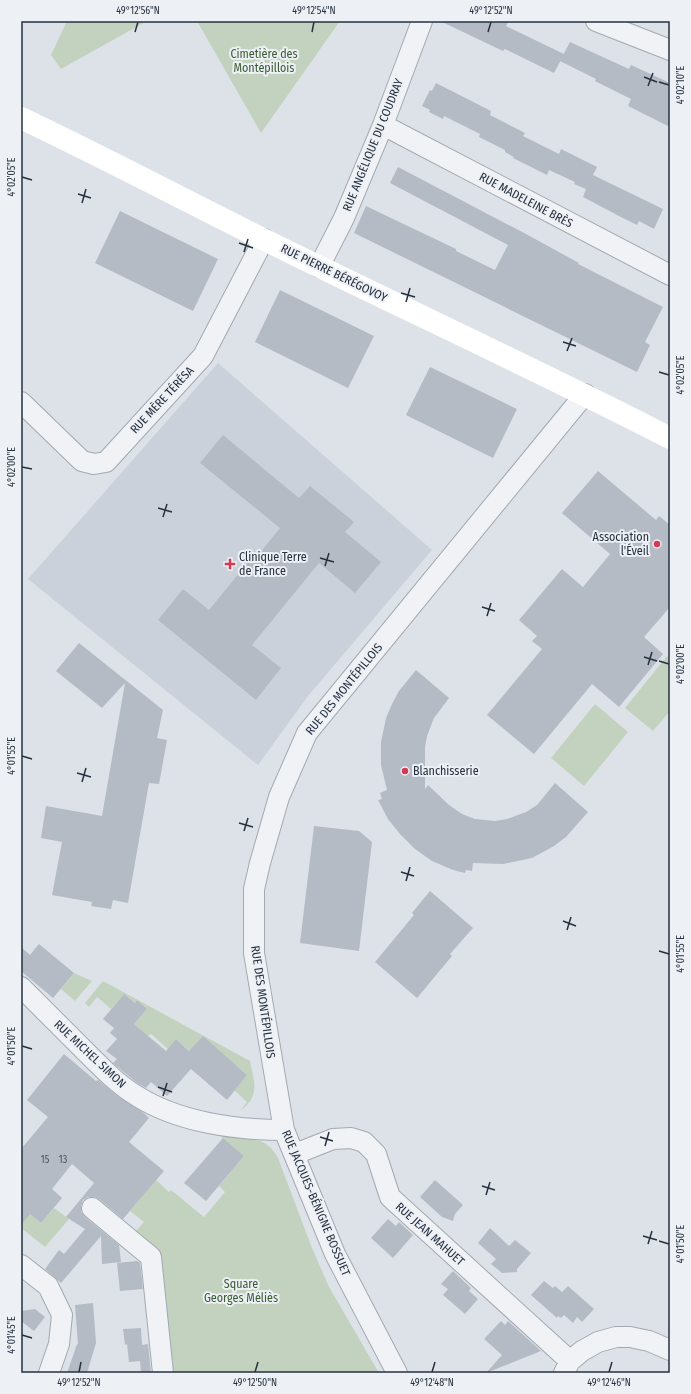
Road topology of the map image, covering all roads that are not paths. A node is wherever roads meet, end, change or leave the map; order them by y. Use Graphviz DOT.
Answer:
graph roads {
  1 [pos="422,21"];
  2 [pos="596,21"];
  3 [pos="670,50"];
  4 [pos="21,118"];
  5 [pos="383,125"];
  6 [pos="264,239"];
  7 [pos="319,266"];
  8 [pos="670,274"];
  9 [pos="584,394"];
  10 [pos="21,402"];
  11 [pos="670,438"];
  12 [pos="21,988"];
  13 [pos="273,1070"];
  14 [pos="284,1130"];
  15 [pos="294,1154"];
  16 [pos="92,1208"];
  17 [pos="21,1265"];
  18 [pos="670,1350"];
  19 [pos="567,1367"];
  20 [pos="49,1373"];
  21 [pos="163,1373"];
  22 [pos="397,1373"];
  1 -- 5 [label="street, RUE ANGÉLIQUE DU COUDRAY"];
  2 -- 3 [label="street"];
  4 -- 6 [label="street, RUE PIERRE BÉRÉGOVOY"];
  5 -- 7 [label="street, RUE ANGÉLIQUE DU COUDRAY"];
  5 -- 8 [label="street, RUE MADELEINE BRÈS"];
  6 -- 7 [label="street, RUE PIERRE BÉRÉGOVOY"];
  6 -- 10 [label="street, RUE MÈRE TÉRÉSA"];
  7 -- 9 [label="street, RUE PIERRE BÉRÉGOVOY"];
  9 -- 11 [label="street, RUE PIERRE BÉRÉGOVOY"];
  9 -- 13 [label="street, RUE DES MONTÉPILLOIS"];
  12 -- 14 [label="street, RUE MICHEL SIMON"];
  13 -- 14 [label="street, RUE JACQUES-BÉNIGNE BOSSUET"];
  14 -- 15 [label="street, RUE JACQUES-BÉNIGNE BOSSUET"];
  15 -- 19 [label="street, RUE JEAN MAHUET"];
  15 -- 22 [label="street, RUE JACQUES-BÉNIGNE BOSSUET"];
  16 -- 21 [label="street"];
  17 -- 20 [label="street"];
  18 -- 19 [label="street"];
}
